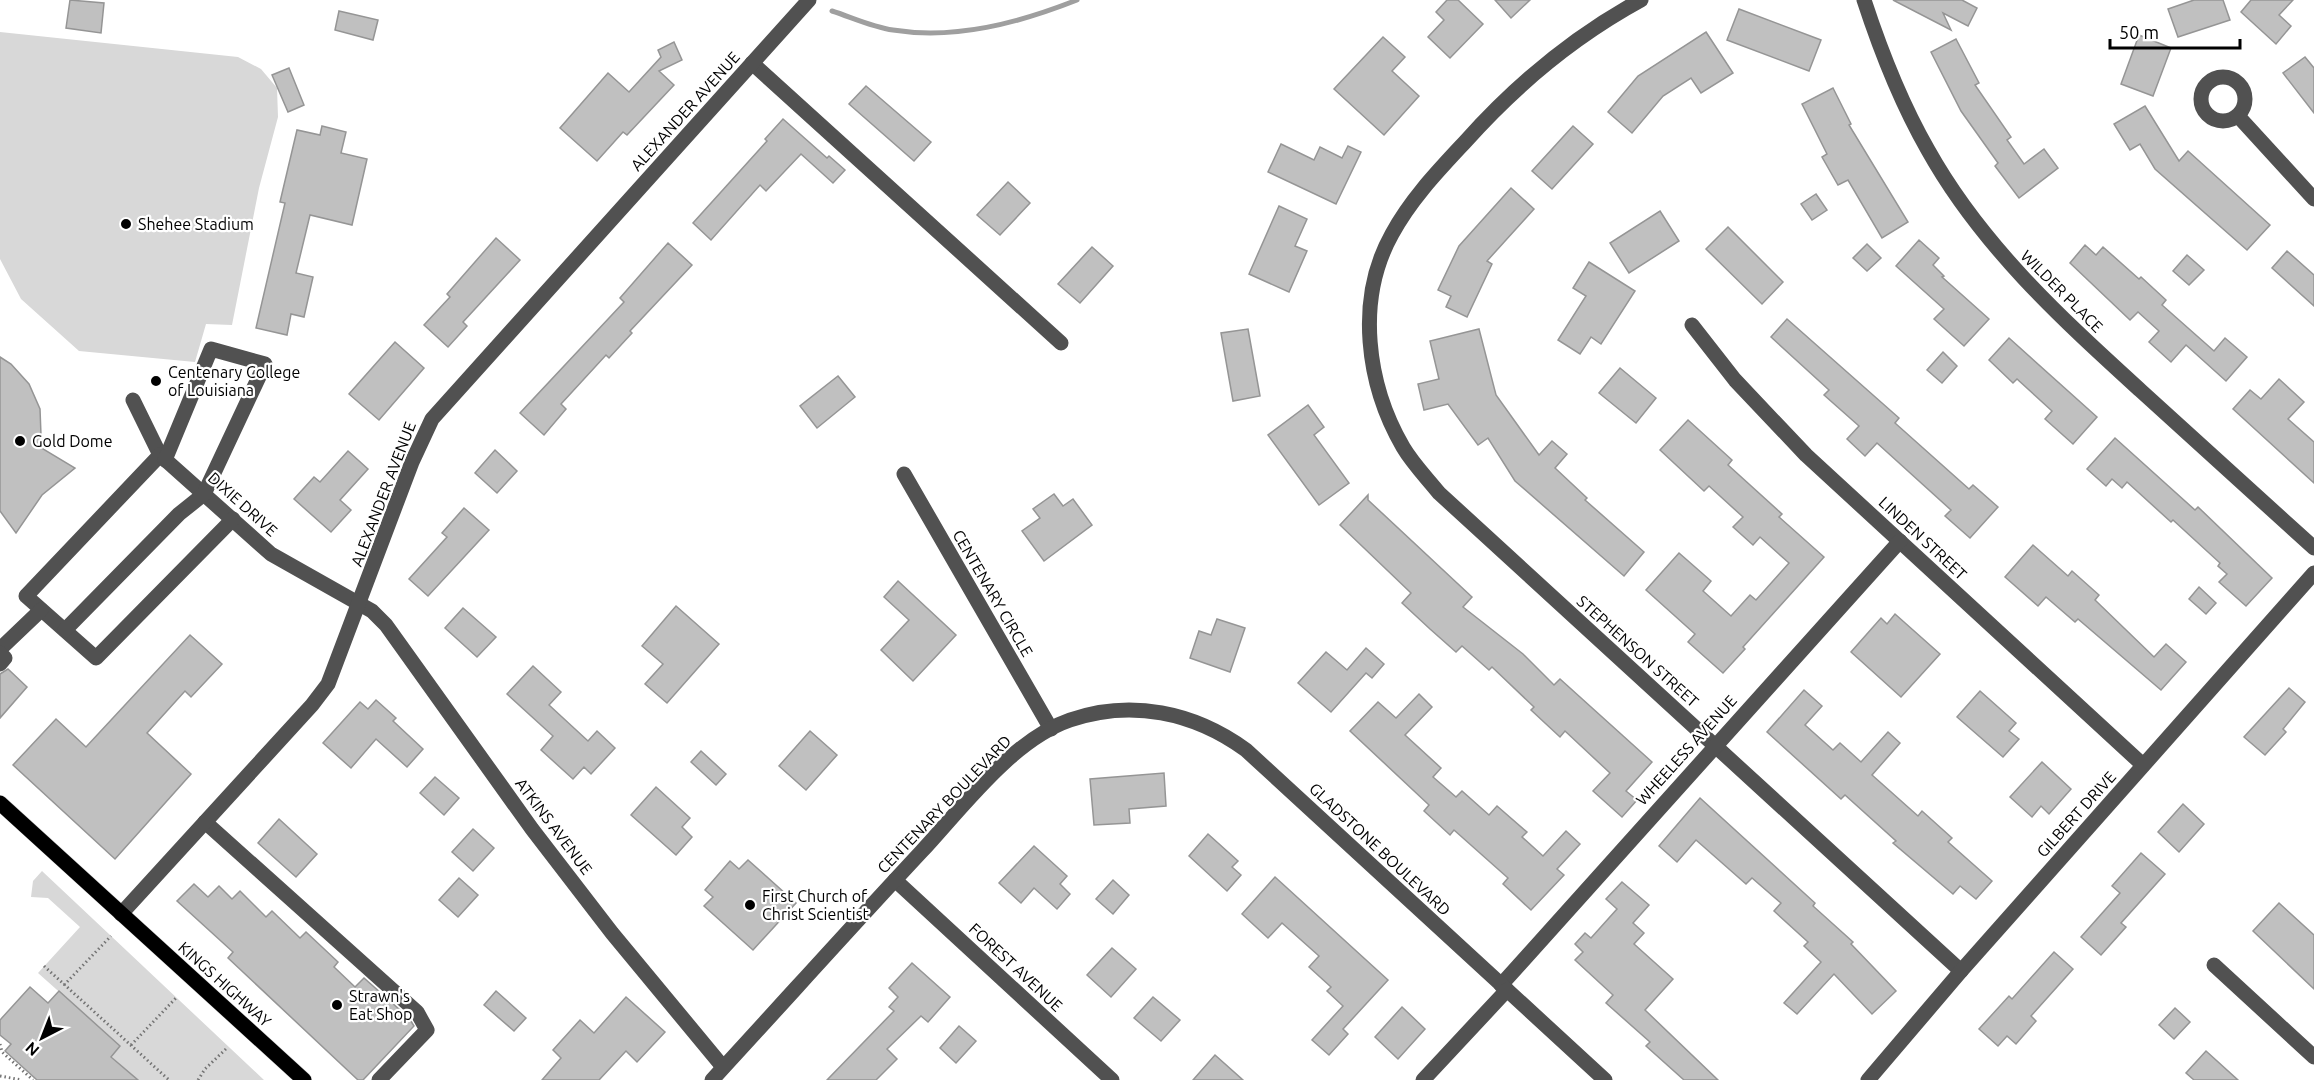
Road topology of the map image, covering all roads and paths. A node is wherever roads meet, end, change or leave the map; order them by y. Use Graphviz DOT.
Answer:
graph roads {
  1 [pos="809,0"];
  2 [pos="1641,0"];
  3 [pos="1864,0"];
  4 [pos="752,63"];
  5 [pos="2238,116"];
  6 [pos="2314,199"];
  7 [pos="1692,326"];
  8 [pos="1061,343"];
  9 [pos="133,400"];
  10 [pos="162,458"];
  11 [pos="904,474"];
  12 [pos="204,494"];
  13 [pos="233,519"];
  14 [pos="1900,541"];
  15 [pos="2314,548"];
  16 [pos="2314,573"];
  17 [pos="360,604"];
  18 [pos="41,610"];
  19 [pos="65,630"];
  20 [pos="0,651"];
  21 [pos="0,664"];
  22 [pos="1098,713"];
  23 [pos="1051,729"];
  24 [pos="1714,745"];
  25 [pos="2143,765"];
  26 [pos="0,803"];
  27 [pos="205,822"];
  28 [pos="895,879"];
  29 [pos="121,914"];
  30 [pos="111,936"];
  31 [pos="2214,965"];
  32 [pos="45,966"];
  33 [pos="1961,971"];
  34 [pos="64,985"];
  35 [pos="1504,988"];
  36 [pos="176,998"];
  37 [pos="0,1044"];
  38 [pos="131,1045"];
  39 [pos="228,1047"];
  40 [pos="2314,1057"];
  41 [pos="720,1075"];
  42 [pos="0,1076"];
  43 [pos="198,1079"];
  44 [pos="1871,1079"];
  45 [pos="22,1080"];
  46 [pos="33,1080"];
  47 [pos="169,1080"];
  48 [pos="304,1080"];
  49 [pos="379,1080"];
  50 [pos="1112,1080"];
  51 [pos="1423,1080"];
  52 [pos="1605,1080"];
  1 -- 4 [label="street, ALEXANDER AVENUE"];
  2 -- 24 [label="street, STEPHENSON STREET"];
  3 -- 15 [label="street, WILDER PLACE"];
  4 -- 8 [label="street"];
  4 -- 17 [label="street, ALEXANDER AVENUE"];
  5 -- 6 [label="street"];
  7 -- 14 [label="street, LINDEN STREET"];
  9 -- 10 [label="street, DIXIE DRIVE"];
  10 -- 12 [label="street, DIXIE DRIVE"];
  10 -- 12 [label="street"];
  10 -- 18 [label="street"];
  11 -- 23 [label="street, CENTENARY CIRCLE"];
  12 -- 13 [label="street, DIXIE DRIVE"];
  12 -- 19 [label="street"];
  13 -- 17 [label="street, DIXIE DRIVE"];
  13 -- 19 [label="street"];
  14 -- 24 [label="street, WHEELESS AVENUE"];
  14 -- 25 [label="street, LINDEN STREET"];
  16 -- 25 [label="street, GILBERT DRIVE"];
  17 -- 27 [label="street, ALEXANDER AVENUE"];
  17 -- 41 [label="street, ATKINS AVENUE"];
  18 -- 19 [label="street"];
  18 -- 20 [label="street"];
  20 -- 21 [label="street"];
  22 -- 23 [label="street, CENTENARY BOULEVARD"];
  22 -- 35 [label="street, GLADSTONE BOULEVARD"];
  23 -- 28 [label="street, CENTENARY BOULEVARD"];
  24 -- 33 [label="street, STEPHENSON STREET"];
  24 -- 35 [label="street, WHEELESS AVENUE"];
  25 -- 33 [label="street, GILBERT DRIVE"];
  26 -- 29 [label="main road, KINGS HIGHWAY"];
  27 -- 29 [label="street, ALEXANDER AVENUE"];
  27 -- 49 [label="street"];
  28 -- 41 [label="street, CENTENARY BOULEVARD"];
  28 -- 50 [label="street, FOREST AVENUE"];
  29 -- 48 [label="main road, KINGS HIGHWAY"];
  30 -- 34 [label="path"];
  31 -- 40 [label="street"];
  32 -- 34 [label="path"];
  33 -- 44 [label="street, GILBERT DRIVE"];
  34 -- 38 [label="path"];
  35 -- 51 [label="street, WHEELESS AVENUE"];
  35 -- 52 [label="street, GLADSTONE BOULEVARD"];
  36 -- 38 [label="path"];
  37 -- 46 [label="path"];
  38 -- 47 [label="path"];
  39 -- 43 [label="path"];
  42 -- 45 [label="path"];
}
